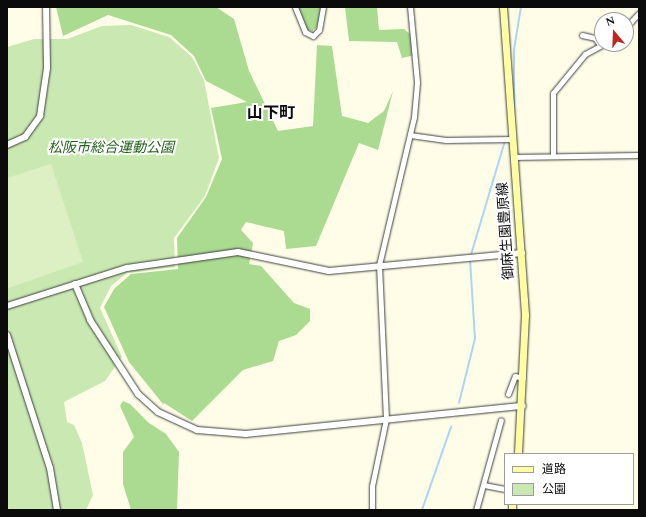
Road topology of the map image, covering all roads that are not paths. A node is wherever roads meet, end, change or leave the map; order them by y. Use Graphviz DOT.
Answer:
graph roads {
  1 [pos="46,7"];
  2 [pos="295,7"];
  3 [pos="324,7"];
  4 [pos="410,7"];
  5 [pos="504,7"];
  6 [pos="582,35"];
  7 [pos="594,38"];
  8 [pos="594,49"];
  9 [pos="410,135"];
  10 [pos="512,139"];
  11 [pos="7,145"];
  12 [pos="639,155"];
  13 [pos="553,156"];
  14 [pos="513,157"];
  15 [pos="522,254"];
  16 [pos="379,265"];
  17 [pos="75,284"];
  18 [pos="7,306"];
  19 [pos="7,334"];
  20 [pos="523,378"];
  21 [pos="508,394"];
  22 [pos="523,406"];
  23 [pos="386,419"];
  24 [pos="500,420"];
  25 [pos="518,453"];
  26 [pos="484,485"];
  27 [pos="504,489"];
  28 [pos="57,510"];
  29 [pos="372,510"];
  30 [pos="476,510"];
  1 -- 11 [label="street"];
  2 -- 3 [label="street"];
  4 -- 9 [label="street"];
  5 -- 10 [label="main road, 御麻生園豊原線"];
  6 -- 7 [label="street"];
  8 -- 13 [label="street"];
  9 -- 10 [label="street"];
  9 -- 16 [label="street"];
  10 -- 14 [label="main road, 御麻生園豊原線"];
  12 -- 13 [label="street"];
  13 -- 14 [label="street"];
  14 -- 15 [label="main road, 御麻生園豊原線"];
  15 -- 16 [label="street"];
  15 -- 20 [label="main road, 御麻生園豊原線"];
  16 -- 17 [label="street"];
  16 -- 23 [label="street"];
  17 -- 18 [label="street"];
  17 -- 23 [label="street"];
  19 -- 28 [label="street"];
  20 -- 21 [label="street"];
  20 -- 22 [label="main road, 御麻生園豊原線"];
  22 -- 23 [label="street"];
  22 -- 25 [label="main road, 御麻生園豊原線"];
  23 -- 29 [label="street"];
  24 -- 26 [label="street"];
  26 -- 27 [label="street"];
  26 -- 30 [label="street"];
}
